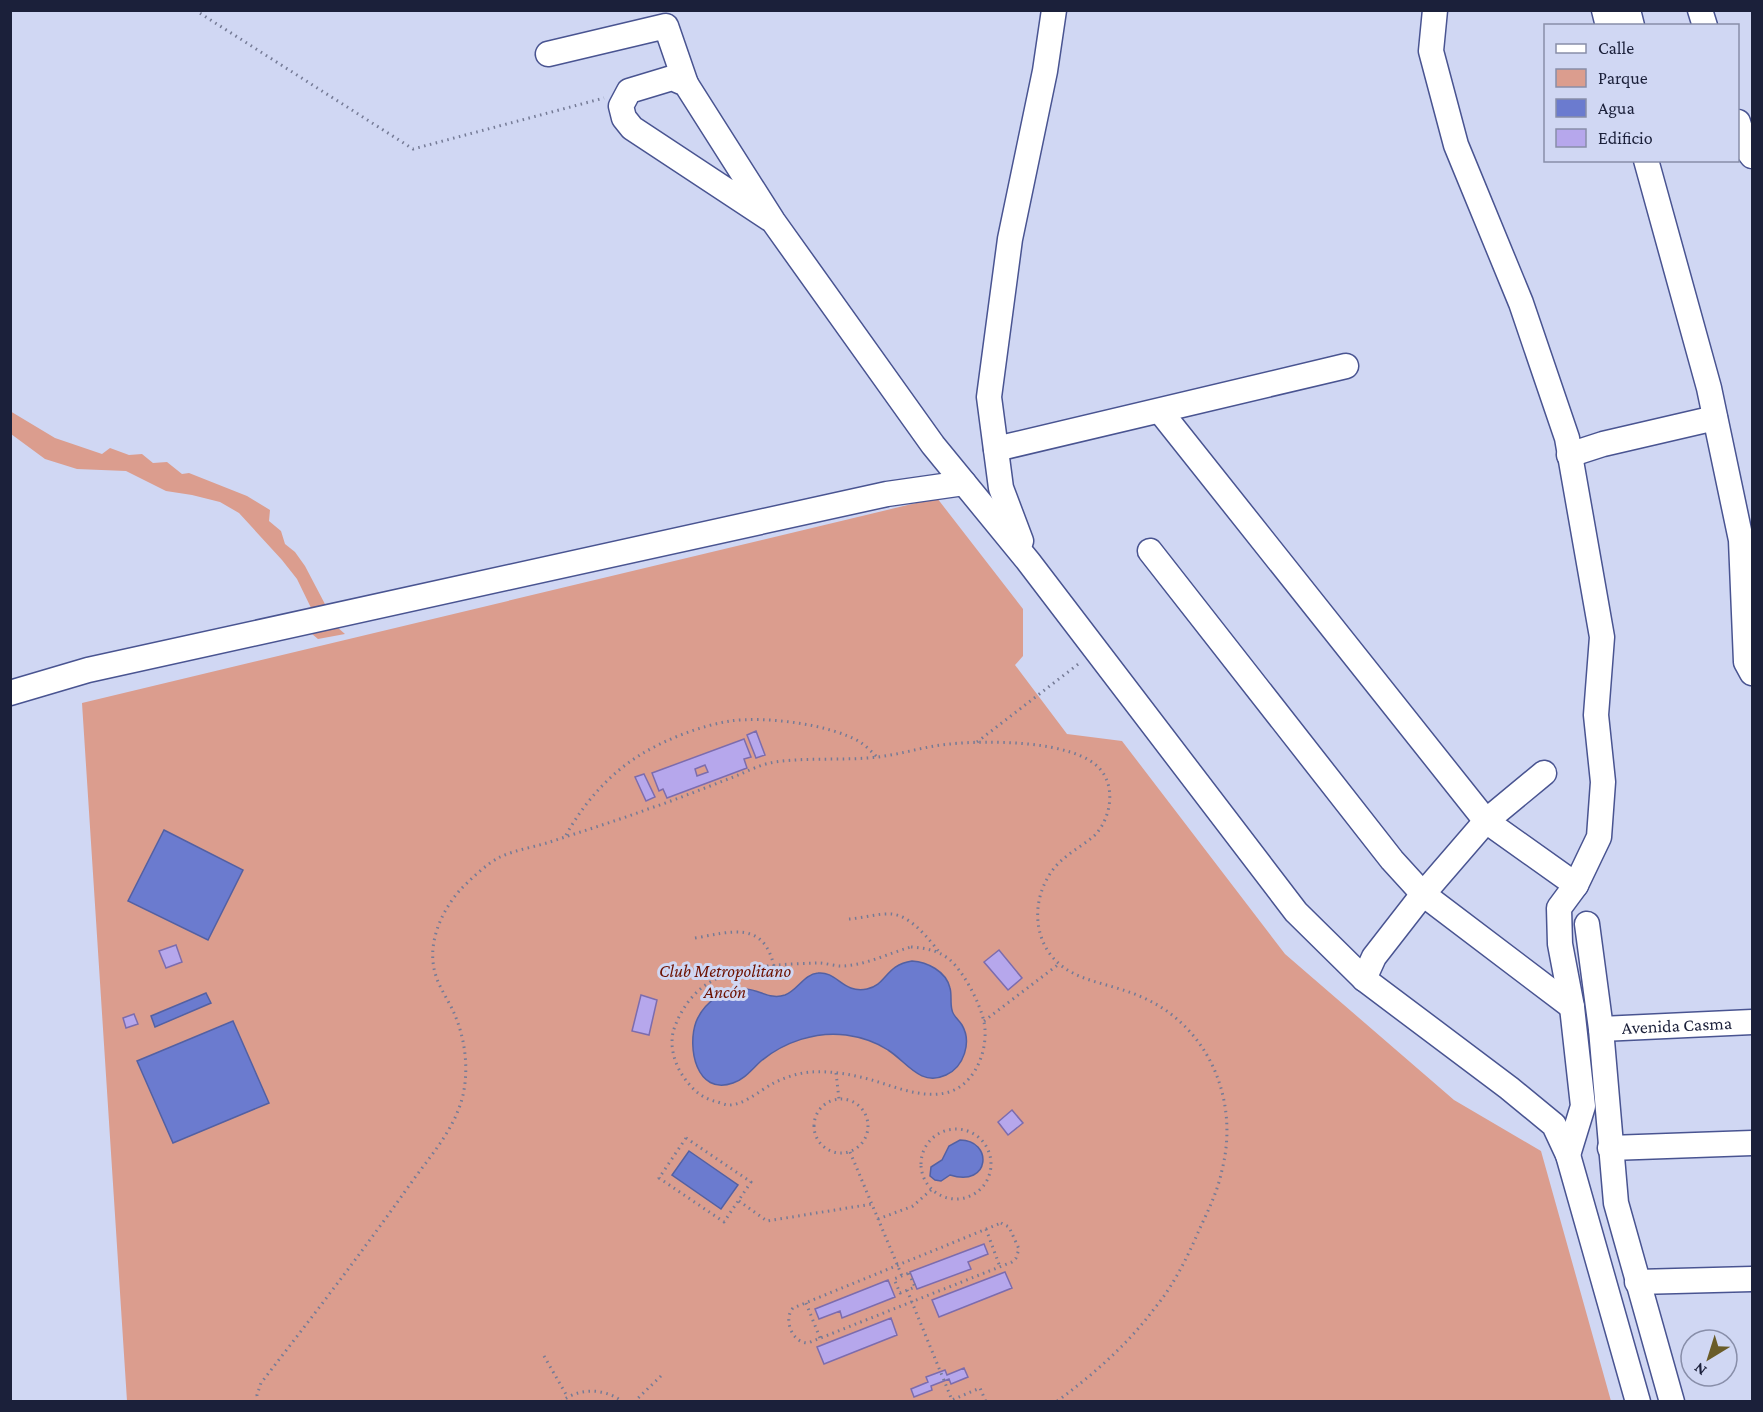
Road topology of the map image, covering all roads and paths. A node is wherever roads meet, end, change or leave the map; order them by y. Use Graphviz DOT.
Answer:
graph roads {
  1 [pos="195,10"];
  2 [pos="1054,10"];
  3 [pos="1435,10"];
  4 [pos="548,54"];
  5 [pos="686,84"];
  6 [pos="629,91"];
  7 [pos="1739,129"];
  8 [pos="1752,156"];
  9 [pos="1647,162"];
  10 [pos="773,221"];
  11 [pos="1346,366"];
  12 [pos="1160,411"];
  13 [pos="1715,418"];
  14 [pos="996,449"];
  15 [pos="1569,455"];
  16 [pos="964,483"];
  17 [pos="1150,551"];
  18 [pos="1028,561"];
  19 [pos="1096,651"];
  20 [pos="1752,673"];
  21 [pos="10,693"];
  22 [pos="975,743"];
  23 [pos="877,757"];
  24 [pos="1544,773"];
  25 [pos="1486,821"];
  26 [pos="565,836"];
  27 [pos="1576,885"];
  28 [pos="1423,894"];
  29 [pos="849,920"];
  30 [pos="1587,924"];
  31 [pos="695,938"];
  32 [pos="941,954"];
  33 [pos="1059,964"];
  34 [pos="774,966"];
  35 [pos="1364,979"];
  36 [pos="1572,1006"];
  37 [pos="984,1021"];
  38 [pos="1752,1022"];
  39 [pos="1601,1029"];
  40 [pos="836,1073"];
  41 [pos="839,1099"];
  42 [pos="1752,1143"];
  43 [pos="1610,1148"];
  44 [pos="850,1152"];
  45 [pos="1568,1155"];
  46 [pos="932,1189"];
  47 [pos="739,1201"];
  48 [pos="872,1204"];
  49 [pos="878,1219"];
  50 [pos="986,1229"];
  51 [pos="898,1265"];
  52 [pos="1000,1267"];
  53 [pos="902,1276"];
  54 [pos="1752,1278"];
  55 [pos="1637,1282"];
  56 [pos="908,1290"];
  57 [pos="912,1302"];
  58 [pos="806,1303"];
  59 [pos="820,1338"];
  60 [pos="544,1356"];
  61 [pos="662,1375"];
  62 [pos="567,1397"];
  63 [pos="258,1401"];
  64 [pos="561,1401"];
  65 [pos="623,1401"];
  66 [pos="634,1401"];
  67 [pos="986,1401"];
  68 [pos="1056,1401"];
  69 [pos="1638,1401"];
  70 [pos="1672,1401"];
  1 -- 6 [label="path"];
  2 -- 14 [label="street"];
  3 -- 15 [label="street"];
  4 -- 5 [label="street"];
  5 -- 6 [label="street"];
  5 -- 10 [label="street"];
  6 -- 10 [label="street"];
  7 -- 8 [label="street"];
  9 -- 13 [label="street"];
  10 -- 16 [label="street"];
  11 -- 12 [label="street"];
  12 -- 14 [label="street"];
  12 -- 25 [label="street"];
  13 -- 15 [label="street"];
  13 -- 20 [label="street"];
  14 -- 18 [label="street"];
  15 -- 27 [label="street"];
  16 -- 18 [label="street"];
  16 -- 21 [label="street"];
  17 -- 28 [label="street"];
  18 -- 19 [label="street"];
  19 -- 22 [label="path"];
  19 -- 35 [label="street"];
  22 -- 23 [label="path"];
  22 -- 33 [label="path"];
  23 -- 26 [label="path"];
  23 -- 26 [label="path"];
  24 -- 25 [label="street"];
  25 -- 27 [label="street"];
  25 -- 28 [label="street"];
  26 -- 63 [label="path"];
  27 -- 36 [label="street"];
  28 -- 35 [label="street"];
  28 -- 36 [label="street"];
  29 -- 32 [label="path"];
  30 -- 39 [label="street"];
  31 -- 34 [label="path"];
  32 -- 34 [label="path"];
  32 -- 37 [label="path"];
  33 -- 37 [label="path"];
  33 -- 68 [label="path"];
  34 -- 40 [label="path"];
  35 -- 45 [label="street"];
  36 -- 45 [label="street"];
  37 -- 40 [label="path"];
  38 -- 39 [label="street, Avenida Casma"];
  39 -- 43 [label="street"];
  40 -- 41 [label="path"];
  41 -- 44 [label="path"];
  41 -- 44 [label="path"];
  42 -- 43 [label="street"];
  43 -- 55 [label="street"];
  44 -- 48 [label="path"];
  45 -- 69 [label="street"];
  46 -- 46 [label="path"];
  46 -- 49 [label="path"];
  47 -- 47 [label="path"];
  47 -- 48 [label="path"];
  48 -- 49 [label="path"];
  49 -- 51 [label="path"];
  50 -- 51 [label="path"];
  50 -- 52 [label="path"];
  50 -- 52 [label="path"];
  51 -- 53 [label="path"];
  51 -- 58 [label="path"];
  52 -- 57 [label="path"];
  53 -- 56 [label="path"];
  53 -- 56 [label="path"];
  54 -- 55 [label="street"];
  55 -- 70 [label="street"];
  56 -- 57 [label="path"];
  57 -- 59 [label="path"];
  57 -- 67 [label="path"];
  58 -- 59 [label="path"];
  58 -- 59 [label="path"];
  60 -- 62 [label="path"];
  61 -- 66 [label="path"];
  62 -- 64 [label="path"];
  62 -- 65 [label="path"];
}
